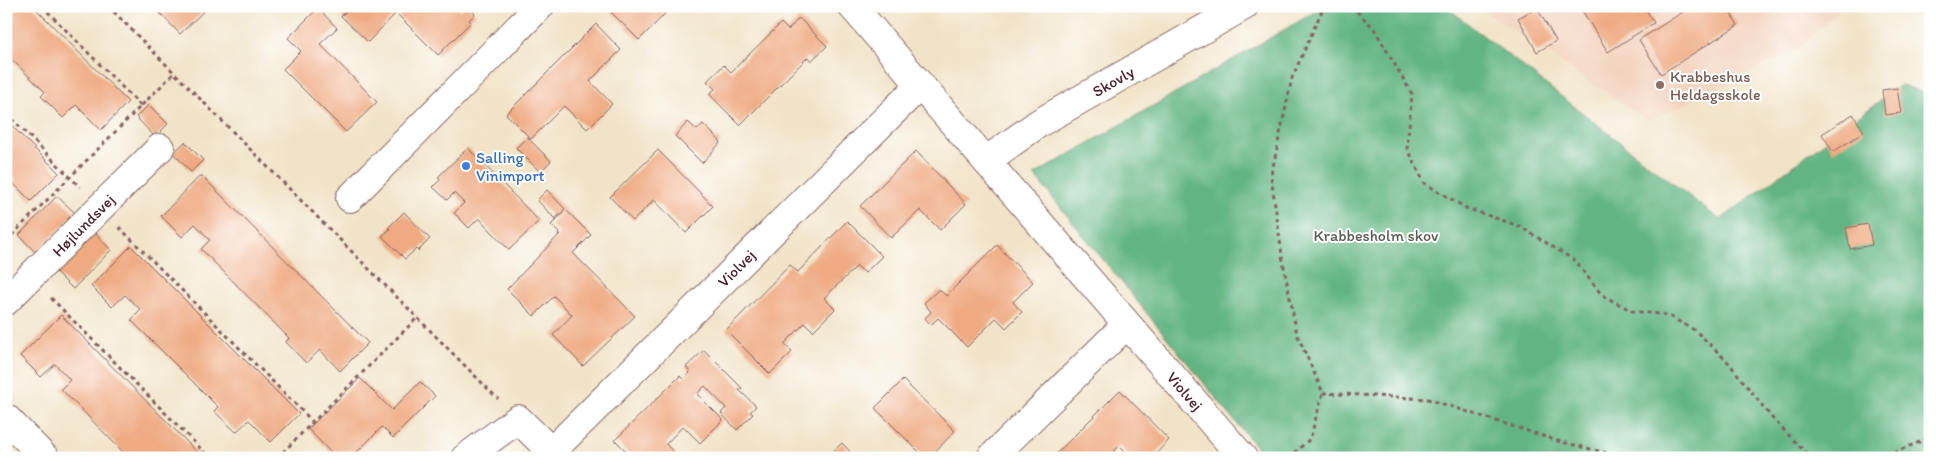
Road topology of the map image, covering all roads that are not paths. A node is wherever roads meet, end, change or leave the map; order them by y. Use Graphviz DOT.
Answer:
graph roads {
  1 [pos="540,6"];
  2 [pos="852,6"];
  3 [pos="1244,6"];
  4 [pos="920,85"];
  5 [pos="160,148"];
  6 [pos="986,161"];
  7 [pos="350,198"];
  8 [pos="6,301"];
  9 [pos="1128,324"];
  10 [pos="6,418"];
  11 [pos="555,454"];
  12 [pos="45,458"];
  13 [pos="465,458"];
  14 [pos="992,458"];
  15 [pos="1243,458"];
  1 -- 7 [label="street"];
  2 -- 4 [label="street, Violvej"];
  3 -- 6 [label="street, Skovly"];
  4 -- 6 [label="street, Violvej"];
  4 -- 11 [label="street, Violvej"];
  5 -- 8 [label="street, Højlundsvej"];
  6 -- 9 [label="street, Violvej"];
  9 -- 14 [label="street"];
  9 -- 15 [label="street, Violvej"];
  10 -- 12 [label="street"];
  11 -- 13 [label="street"];
}
